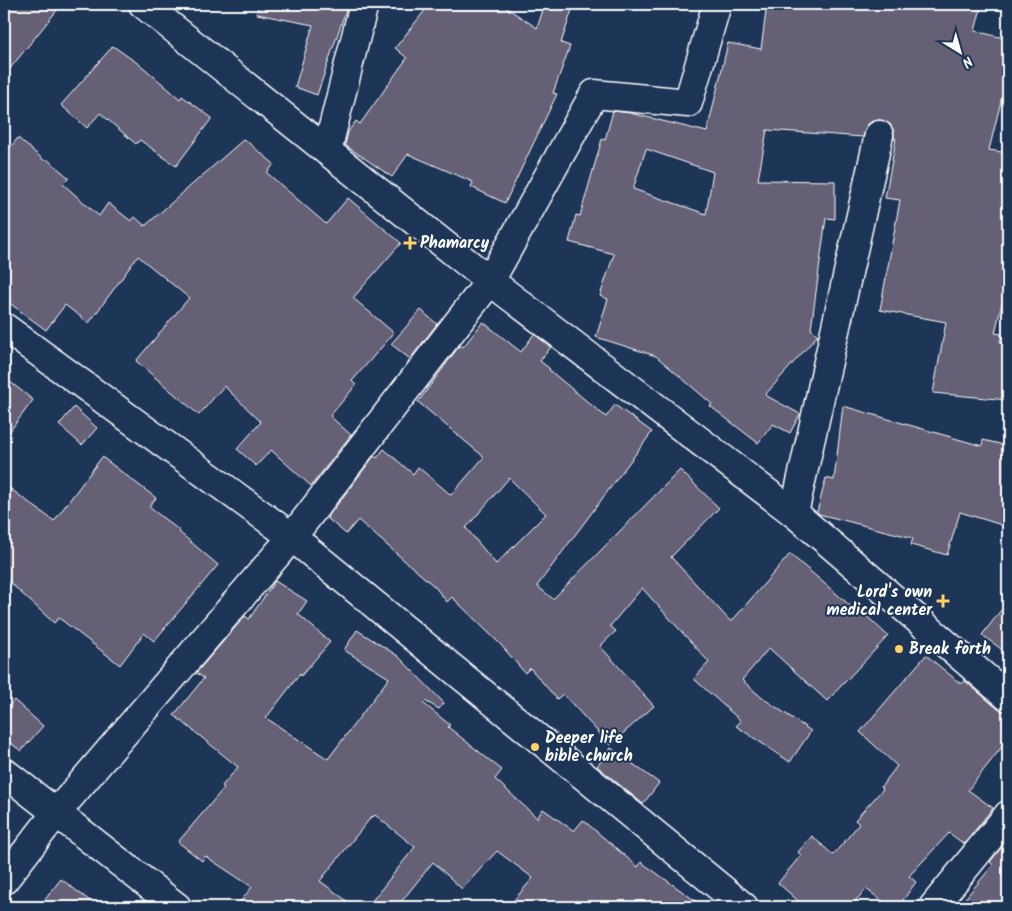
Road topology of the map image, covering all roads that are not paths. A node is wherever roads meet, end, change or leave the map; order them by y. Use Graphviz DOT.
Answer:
graph roads {
  1 [pos="143,4"];
  2 [pos="364,4"];
  3 [pos="717,4"];
  4 [pos="879,135"];
  5 [pos="327,151"];
  6 [pos="490,281"];
  7 [pos="4,327"];
  8 [pos="794,514"];
  9 [pos="292,537"];
  10 [pos="1008,697"];
  11 [pos="4,772"];
  12 [pos="57,812"];
  13 [pos="1008,815"];
  14 [pos="4,880"];
  15 [pos="177,907"];
  16 [pos="744,907"];
  17 [pos="933,907"];
  1 -- 5 [label="street"];
  2 -- 5 [label="street"];
  3 -- 6 [label="street"];
  4 -- 8 [label="street"];
  5 -- 6 [label="street"];
  6 -- 8 [label="street"];
  6 -- 9 [label="street"];
  7 -- 9 [label="street"];
  8 -- 10 [label="street"];
  9 -- 12 [label="street"];
  9 -- 16 [label="street"];
  11 -- 12 [label="street"];
  12 -- 14 [label="street"];
  12 -- 15 [label="street"];
  13 -- 17 [label="street"];
}
